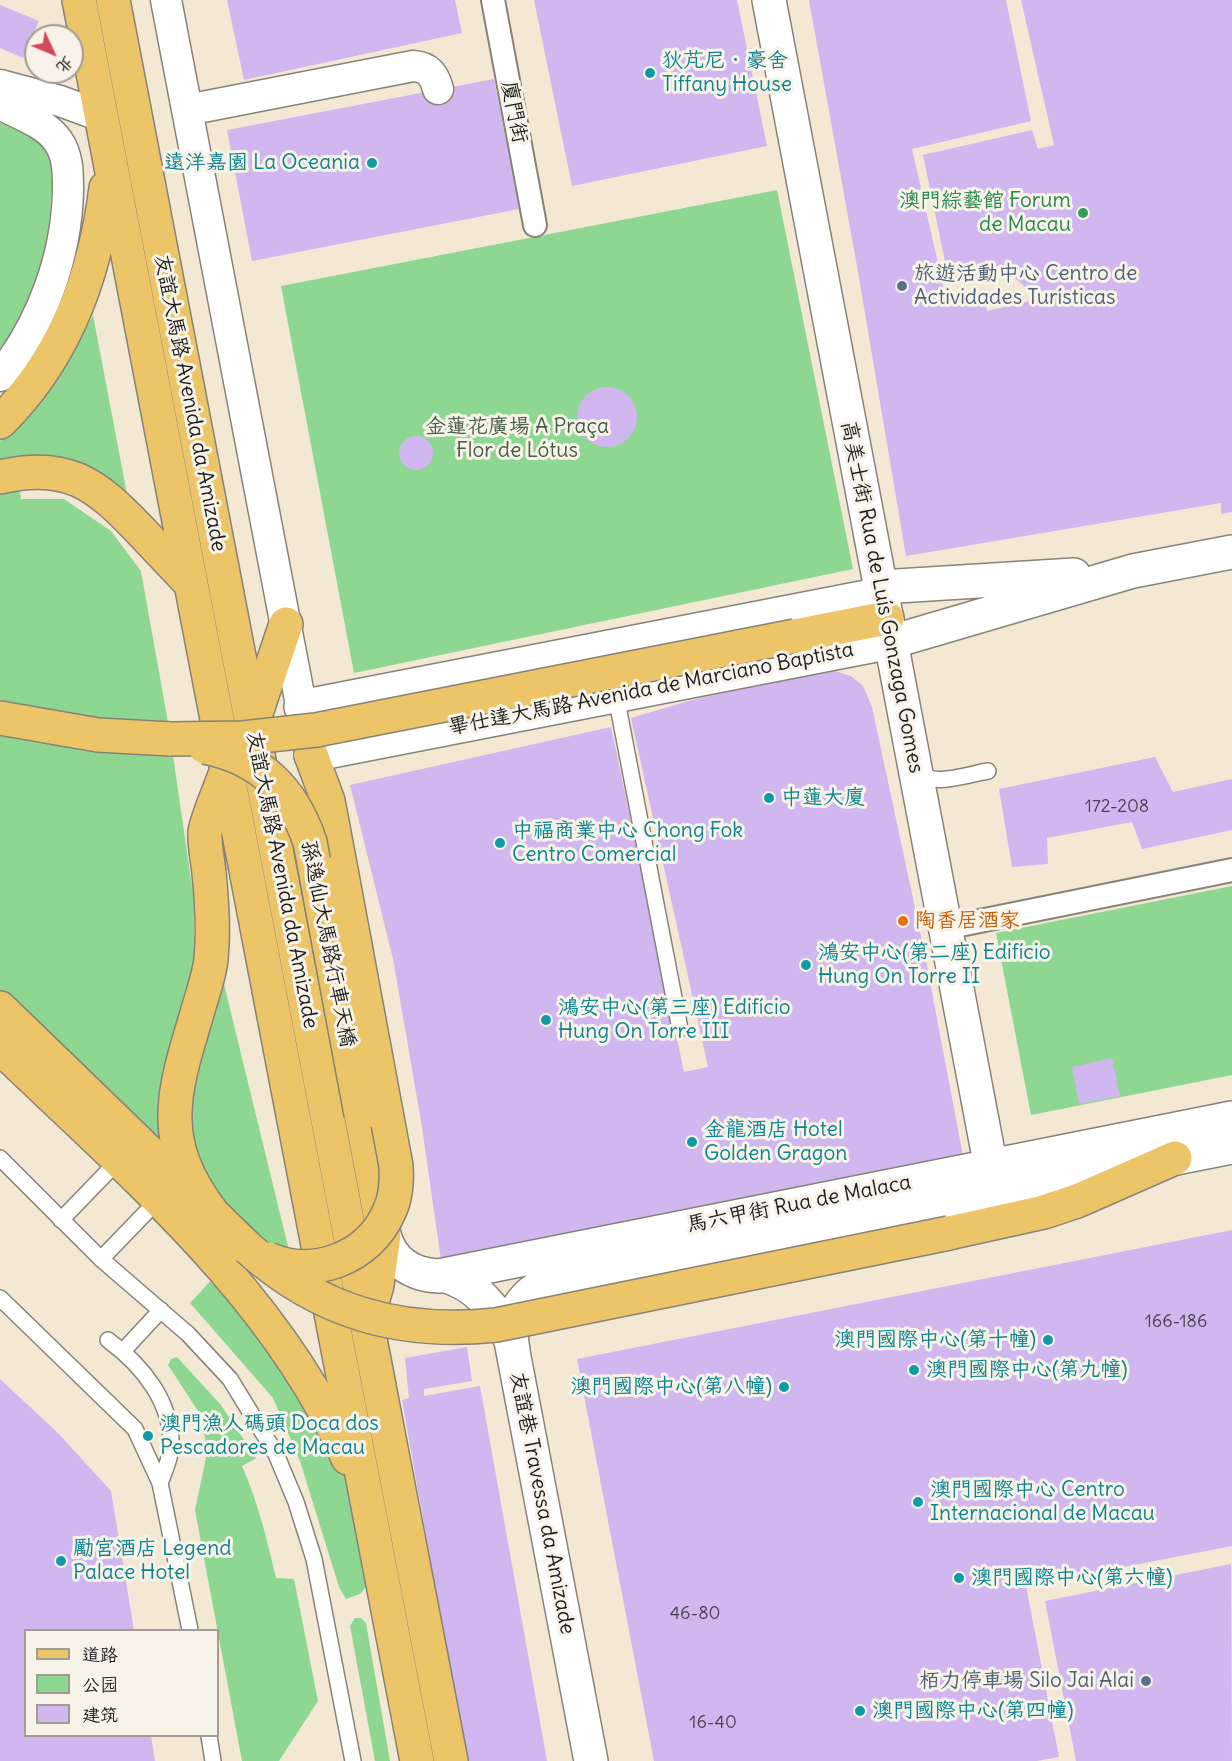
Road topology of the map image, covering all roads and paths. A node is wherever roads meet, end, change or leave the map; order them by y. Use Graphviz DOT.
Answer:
graph roads {
  1 [pos="79,0"];
  2 [pos="113,0"];
  3 [pos="166,0"];
  4 [pos="493,0"];
  5 [pos="769,0"];
  6 [pos="0,85"];
  7 [pos="438,90"];
  8 [pos="0,104"];
  9 [pos="187,110"];
  10 [pos="101,117"];
  11 [pos="109,160"];
  12 [pos="535,225"];
  13 [pos="0,376"];
  14 [pos="0,422"];
  15 [pos="0,477"];
  16 [pos="1232,552"];
  17 [pos="1133,571"];
  18 [pos="191,584"];
  19 [pos="885,610"];
  20 [pos="285,624"];
  21 [pos="358,696"];
  22 [pos="616,696"];
  23 [pos="302,707"];
  24 [pos="0,718"];
  25 [pos="252,725"];
  26 [pos="171,739"];
  27 [pos="367,744"];
  28 [pos="311,755"];
  29 [pos="227,770"];
  30 [pos="988,771"];
  31 [pos="926,782"];
  32 [pos="1232,870"];
  33 [pos="945,928"];
  34 [pos="8,1029"];
  35 [pos="680,1029"];
  36 [pos="1232,1118"];
  37 [pos="1232,1147"];
  38 [pos="1175,1158"];
  39 [pos="0,1159"];
  40 [pos="118,1161"];
  41 [pos="994,1180"];
  42 [pos="158,1200"];
  43 [pos="213,1214"];
  44 [pos="61,1220"];
  45 [pos="384,1234"];
  46 [pos="248,1248"];
  47 [pos="101,1259"];
  48 [pos="443,1275"];
  49 [pos="0,1298"];
  50 [pos="160,1310"];
  51 [pos="366,1320"];
  52 [pos="108,1340"];
  53 [pos="513,1350"];
  54 [pos="123,1352"];
  55 [pos="160,1484"];
  56 [pos="368,1504"];
  57 [pos="190,1629"];
  58 [pos="209,1737"];
  59 [pos="213,1761"];
  60 [pos="353,1761"];
  61 [pos="417,1761"];
  62 [pos="451,1761"];
  63 [pos="591,1761"];
  1 -- 10 [label="main road, 友誼大馬路 Avenida da Amizade"];
  2 -- 25 [label="main road, 友誼大馬路 Avenida da Amizade"];
  3 -- 9 [label="street"];
  4 -- 12 [label="street, 廈門街"];
  5 -- 19 [label="street, 高美士街 Rua de Luís Gonzaga Gomes"];
  6 -- 10 [label="street"];
  7 -- 9 [label="street"];
  8 -- 13 [label="street"];
  9 -- 20 [label="street"];
  10 -- 11 [label="main road, 友誼大馬路 Avenida da Amizade"];
  11 -- 14 [label="main road"];
  11 -- 18 [label="main road, 友誼大馬路 Avenida da Amizade"];
  15 -- 18 [label="main road"];
  16 -- 17 [label="street, 畢仕達大馬路 Avenida de Marciano Baptista"];
  17 -- 19 [label="street"];
  17 -- 19 [label="street, 畢仕達大馬路 Avenida de Marciano Baptista"];
  18 -- 29 [label="main road, 友誼大馬路 Avenida da Amizade"];
  19 -- 21 [label="street, 畢仕達大馬路 Avenida de Marciano Baptista"];
  19 -- 22 [label="street, 畢仕達大馬路 Avenida de Marciano Baptista"];
  19 -- 26 [label="main road, bridge"];
  19 -- 31 [label="street, 高美士街 Rua de Luís Gonzaga Gomes"];
  20 -- 23 [label="street"];
  20 -- 25 [label="main road"];
  21 -- 23 [label="street, 畢仕達大馬路 Avenida de Marciano Baptista"];
  21 -- 27 [label="street"];
  22 -- 27 [label="street, 畢仕達大馬路 Avenida de Marciano Baptista"];
  22 -- 35 [label="lane"];
  23 -- 28 [label="street"];
  24 -- 26 [label="main road, 孫逸仙大馬路行車天橋"];
  25 -- 51 [label="main road, 友誼大馬路 Avenida da Amizade"];
  26 -- 45 [label="main road, 孫逸仙大馬路行車天橋, bridge"];
  27 -- 28 [label="street, 畢仕達大馬路 Avenida de Marciano Baptista"];
  28 -- 46 [label="main road, bridge"];
  29 -- 43 [label="main road"];
  29 -- 56 [label="main road, 友誼大馬路 Avenida da Amizade"];
  30 -- 31 [label="lane"];
  31 -- 33 [label="street, 高美士街 Rua de Luís Gonzaga Gomes"];
  32 -- 33 [label="street"];
  33 -- 41 [label="street, 高美士街 Rua de Luís Gonzaga Gomes"];
  34 -- 40 [label="main road"];
  34 -- 43 [label="main road"];
  36 -- 41 [label="street, 馬六甲街 Rua de Malaca"];
  37 -- 38 [label="street, 馬六甲街 Rua de Malaca"];
  38 -- 41 [label="street, 馬六甲街 Rua de Malaca"];
  38 -- 46 [label="main road, bridge"];
  39 -- 44 [label="lane"];
  40 -- 42 [label="main road"];
  40 -- 44 [label="lane"];
  41 -- 48 [label="street, 馬六甲街 Rua de Malaca"];
  41 -- 53 [label="street, 馬六甲街 Rua de Malaca"];
  42 -- 47 [label="lane"];
  42 -- 56 [label="main road"];
  43 -- 46 [label="main road"];
  44 -- 47 [label="lane"];
  45 -- 48 [label="street, 馬六甲街 Rua de Malaca"];
  45 -- 51 [label="main road, 孫逸仙大馬路行車天橋"];
  47 -- 50 [label="lane"];
  48 -- 53 [label="street, 友誼巷 Travessa da Amizade"];
  49 -- 55 [label="lane"];
  50 -- 54 [label="lane"];
  50 -- 60 [label="lane"];
  51 -- 62 [label="main road, 友誼大馬路 Avenida da Amizade"];
  52 -- 54 [label="lane"];
  53 -- 63 [label="street, 友誼巷 Travessa da Amizade"];
  54 -- 55 [label="lane"];
  55 -- 57 [label="lane"];
  56 -- 61 [label="main road, 友誼大馬路 Avenida da Amizade"];
  58 -- 59 [label="lane"];
}
